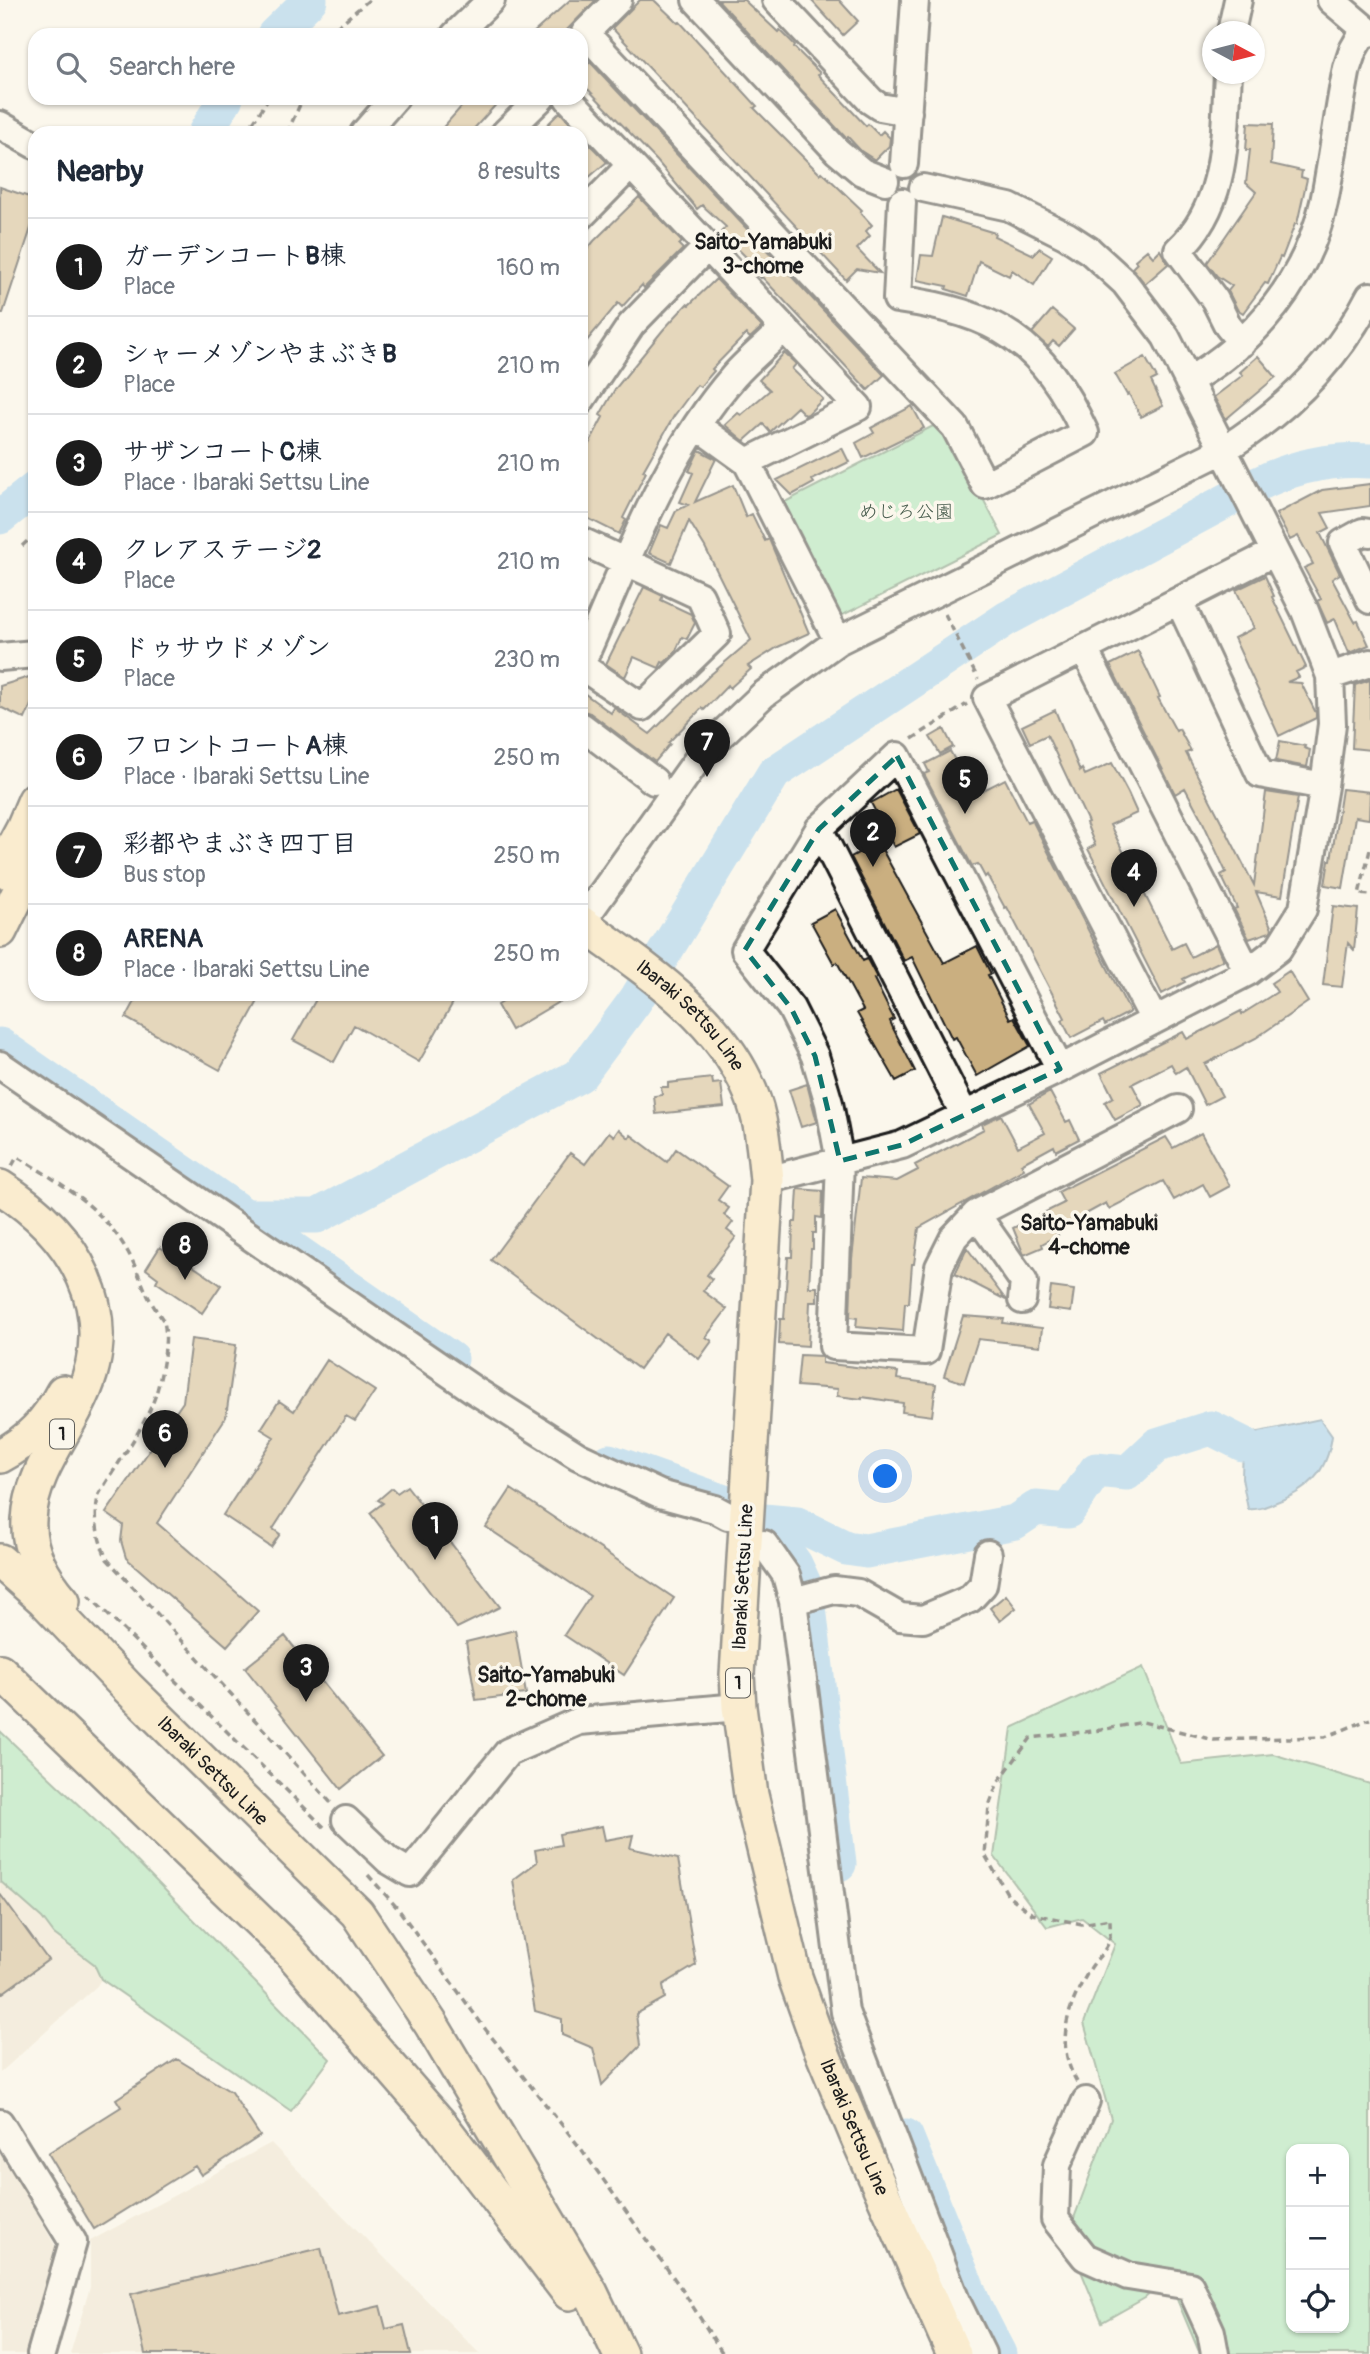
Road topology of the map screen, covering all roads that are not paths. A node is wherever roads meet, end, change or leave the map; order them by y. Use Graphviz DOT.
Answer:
graph roads {
  1 [pos="491,0"];
  2 [pos="618,0"];
  3 [pos="696,0"];
  4 [pos="776,0"];
  5 [pos="915,0"];
  6 [pos="1238,0"];
  7 [pos="1331,0"];
  8 [pos="1233,21"];
  9 [pos="462,28"];
  10 [pos="588,30"];
  11 [pos="1368,31"];
  12 [pos="588,36"];
  13 [pos="1227,84"];
  14 [pos="389,105"];
  15 [pos="534,105"];
  16 [pos="575,105"];
  17 [pos="908,112"];
  18 [pos="370,126"];
  19 [pos="512,126"];
  20 [pos="2,131"];
  21 [pos="28,142"];
  22 [pos="631,165"];
  23 [pos="895,172"];
  24 [pos="913,195"];
  25 [pos="588,209"];
  26 [pos="708,246"];
  27 [pos="1370,296"];
  28 [pos="897,299"];
  29 [pos="784,328"];
  30 [pos="864,330"];
  31 [pos="1242,343"];
  32 [pos="1188,381"];
  33 [pos="588,390"];
  34 [pos="697,426"];
  35 [pos="1223,450"];
  36 [pos="747,462"];
  37 [pos="1370,533"];
  38 [pos="588,544"];
  39 [pos="1275,552"];
  40 [pos="627,562"];
  41 [pos="1370,600"];
  42 [pos="1180,601"];
  43 [pos="838,641"];
  44 [pos="588,649"];
  45 [pos="1084,649"];
  46 [pos="28,655"];
  47 [pos="0,657"];
  48 [pos="1370,663"];
  49 [pos="588,670"];
  50 [pos="1330,676"];
  51 [pos="588,731"];
  52 [pos="654,781"];
  53 [pos="1324,786"];
  54 [pos="28,816"];
  55 [pos="818,830"];
  56 [pos="0,870"];
  57 [pos="28,874"];
  58 [pos="588,913"];
  59 [pos="588,928"];
  60 [pos="0,931"];
  61 [pos="1248,972"];
  62 [pos="1154,1020"];
  63 [pos="0,1065"];
  64 [pos="1060,1069"];
  65 [pos="1178,1109"];
  66 [pos="964,1114"];
  67 [pos="841,1161"];
  68 [pos="5,1178"];
  69 [pos="767,1180"];
  70 [pos="0,1212"];
  71 [pos="976,1214"];
  72 [pos="1022,1300"];
  73 [pos="0,1456"];
  74 [pos="728,1516"];
  75 [pos="764,1544"];
  76 [pos="988,1554"];
  77 [pos="0,1561"];
  78 [pos="795,1601"];
  79 [pos="0,1671"];
  80 [pos="127,1687"];
  81 [pos="0,1699"];
  82 [pos="739,1707"];
  83 [pos="340,1828"];
  84 [pos="288,1949"];
  85 [pos="1086,2101"];
  86 [pos="0,2123"];
  87 [pos="618,2351"];
  88 [pos="41,2354"];
  89 [pos="954,2354"];
  90 [pos="982,2354"];
  91 [pos="1215,2354"];
  1 -- 9 [label="street"];
  2 -- 10 [label="street"];
  3 -- 23 [label="street"];
  4 -- 17 [label="street"];
  5 -- 17 [label="street"];
  6 -- 8 [label="street"];
  7 -- 11 [label="street"];
  11 -- 31 [label="street"];
  12 -- 30 [label="street"];
  13 -- 31 [label="street"];
  14 -- 18 [label="street"];
  15 -- 19 [label="street"];
  16 -- 22 [label="street"];
  17 -- 23 [label="street"];
  20 -- 21 [label="street"];
  22 -- 25 [label="street"];
  22 -- 26 [label="street"];
  23 -- 24 [label="street"];
  24 -- 28 [label="street"];
  24 -- 32 [label="street"];
  26 -- 29 [label="street"];
  26 -- 33 [label="street"];
  27 -- 35 [label="street"];
  28 -- 30 [label="street"];
  28 -- 30 [label="street"];
  29 -- 34 [label="street"];
  29 -- 36 [label="street"];
  31 -- 32 [label="street"];
  32 -- 35 [label="street"];
  34 -- 36 [label="street"];
  34 -- 40 [label="street"];
  35 -- 39 [label="street"];
  35 -- 43 [label="street"];
  36 -- 43 [label="street"];
  37 -- 41 [label="street"];
  38 -- 40 [label="street"];
  39 -- 42 [label="street"];
  39 -- 50 [label="street"];
  40 -- 44 [label="street"];
  40 -- 49 [label="street"];
  42 -- 45 [label="street"];
  42 -- 53 [label="street"];
  43 -- 58 [label="street"];
  45 -- 61 [label="street"];
  45 -- 62 [label="street"];
  46 -- 47 [label="street"];
  48 -- 50 [label="street"];
  50 -- 53 [label="street"];
  51 -- 52 [label="street"];
  53 -- 61 [label="street"];
  54 -- 56 [label="main road"];
  55 -- 64 [label="street"];
  55 -- 66 [label="street"];
  55 -- 67 [label="street"];
  57 -- 60 [label="main road"];
  59 -- 69 [label="main road, Ibaraki Settsu Line / 1"];
  61 -- 62 [label="street"];
  62 -- 64 [label="street"];
  63 -- 74 [label="street"];
  64 -- 66 [label="street"];
  65 -- 71 [label="street"];
  66 -- 67 [label="street"];
  67 -- 69 [label="street"];
  67 -- 71 [label="street"];
  68 -- 80 [label="main road, Ibaraki Settsu Line / 1"];
  69 -- 82 [label="main road, Ibaraki Settsu Line / 1"];
  70 -- 73 [label="main road, 1"];
  71 -- 72 [label="street"];
  75 -- 78 [label="street"];
  76 -- 78 [label="street"];
  77 -- 80 [label="main road, Ibaraki Settsu Line / 1"];
  78 -- 90 [label="street"];
  79 -- 84 [label="main road, Ibaraki Settsu Line / 1"];
  80 -- 87 [label="main road, Ibaraki Settsu Line / 1"];
  81 -- 84 [label="main road, Ibaraki Settsu Line / 1"];
  82 -- 83 [label="street"];
  82 -- 89 [label="main road, Ibaraki Settsu Line / 1"];
  84 -- 87 [label="main road, Ibaraki Settsu Line / 1"];
  85 -- 91 [label="street"];
  86 -- 88 [label="street"];
}
